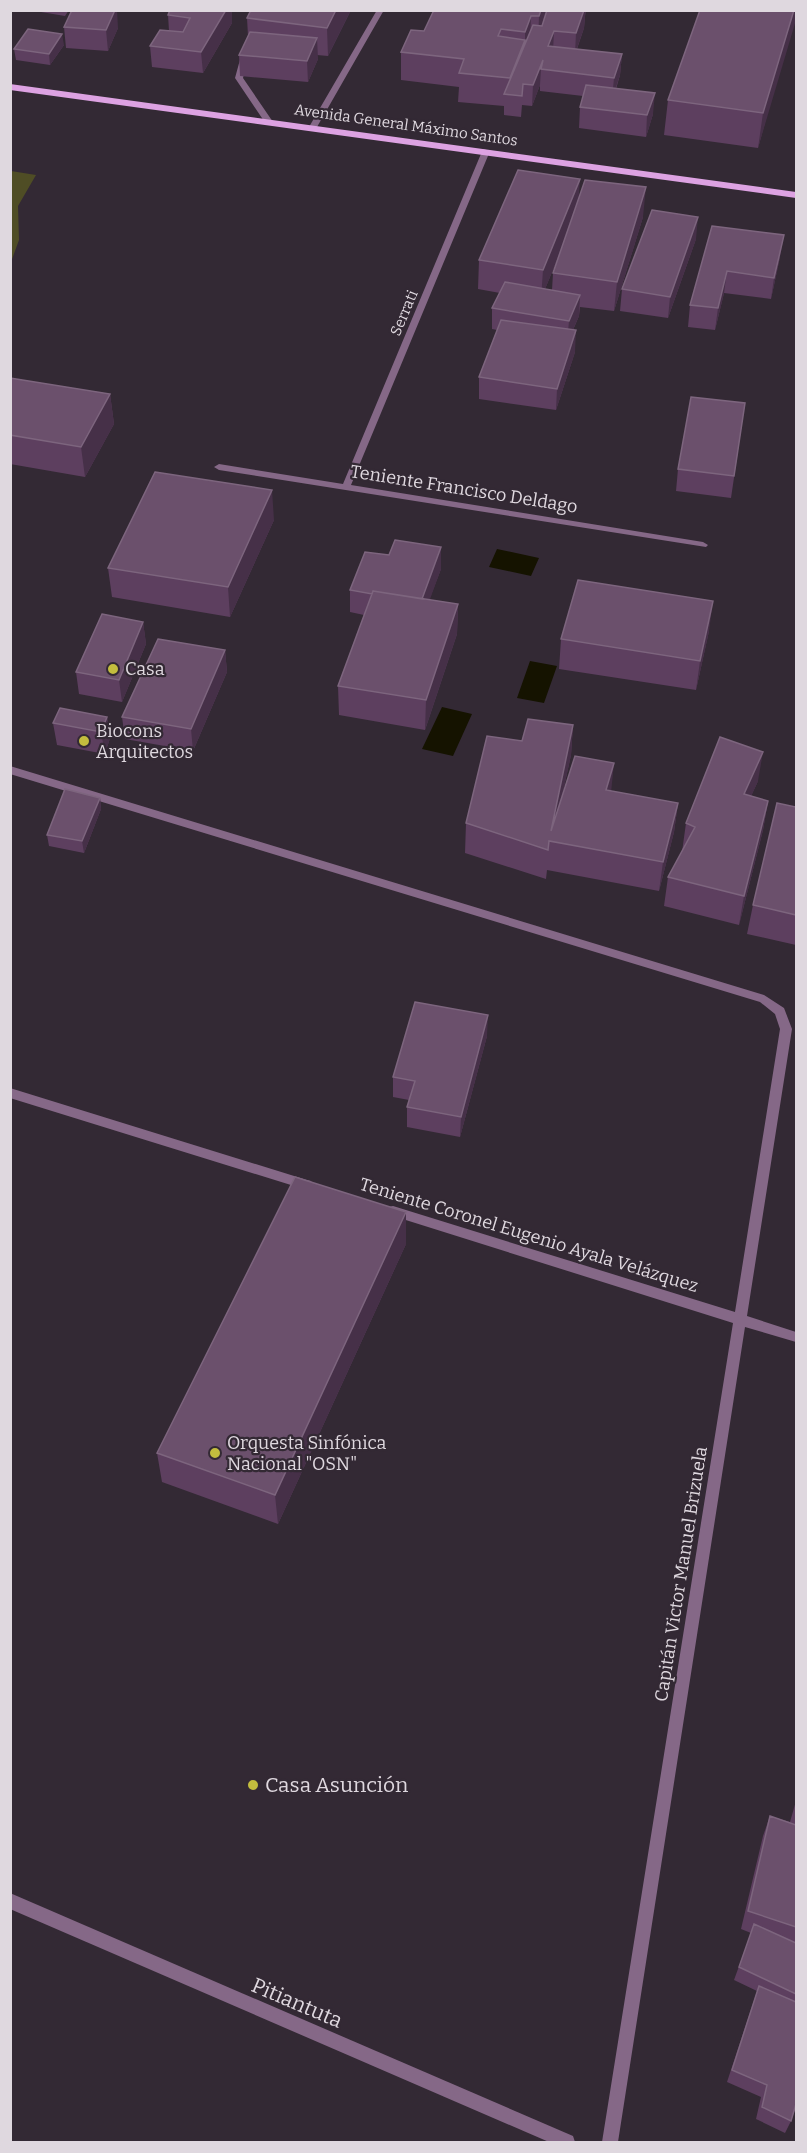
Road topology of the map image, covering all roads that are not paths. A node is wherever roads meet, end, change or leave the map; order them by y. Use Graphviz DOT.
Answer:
graph roads {
  1 [pos="381,10"];
  2 [pos="246,50"];
  3 [pos="10,87"];
  4 [pos="269,122"];
  5 [pos="313,127"];
  6 [pos="486,151"];
  7 [pos="796,195"];
  8 [pos="219,467"];
  9 [pos="346,487"];
  10 [pos="703,545"];
  11 [pos="10,770"];
  12 [pos="10,1093"];
  13 [pos="318,1188"];
  14 [pos="374,1206"];
  15 [pos="738,1319"];
  16 [pos="796,1336"];
  17 [pos="10,1901"];
  18 [pos="567,2142"];
  19 [pos="610,2142"];
  1 -- 5 [label="street"];
  2 -- 4 [label="street"];
  3 -- 4 [label="main road, Avenida General Máximo Santos"];
  4 -- 5 [label="main road, Avenida General Máximo Santos"];
  5 -- 6 [label="main road, Avenida General Máximo Santos"];
  6 -- 7 [label="main road, Avenida General Máximo Santos"];
  6 -- 9 [label="street, Serrati"];
  8 -- 9 [label="street, Teniente Francisco Deldago"];
  9 -- 10 [label="street, Teniente Francisco Deldago"];
  11 -- 15 [label="street, Capitán Victor Manuel Brizuela"];
  12 -- 13 [label="street"];
  14 -- 15 [label="street, Teniente Coronel Eugenio Ayala Velázquez"];
  15 -- 16 [label="street, Teniente Coronel Eugenio Ayala Velázquez"];
  15 -- 19 [label="street, Capitán Victor Manuel Brizuela"];
  17 -- 18 [label="street, Pitiantuta"];
}
